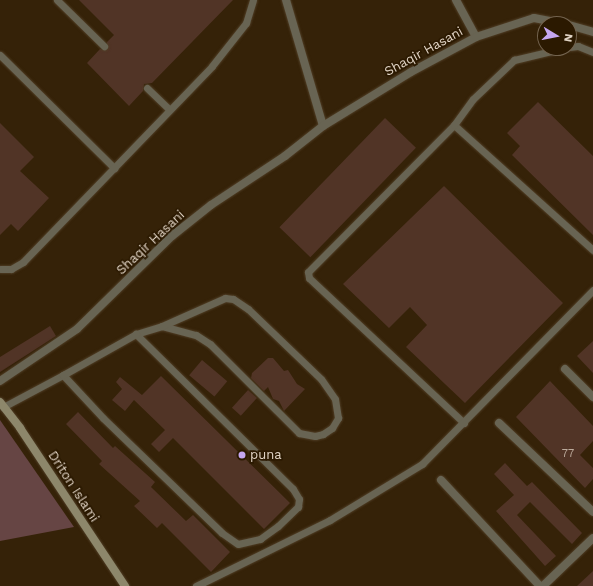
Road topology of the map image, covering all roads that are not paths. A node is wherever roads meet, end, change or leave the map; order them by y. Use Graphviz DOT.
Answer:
graph roads {
  1 [pos="57,0"];
  2 [pos="253,0"];
  3 [pos="286,0"];
  4 [pos="456,0"];
  5 [pos="537,19"];
  6 [pos="577,27"];
  7 [pos="593,32"];
  8 [pos="476,37"];
  9 [pos="104,46"];
  10 [pos="577,46"];
  11 [pos="593,52"];
  12 [pos="537,54"];
  13 [pos="0,55"];
  14 [pos="147,88"];
  15 [pos="169,109"];
  16 [pos="454,125"];
  17 [pos="323,126"];
  18 [pos="114,168"];
  19 [pos="593,250"];
  20 [pos="0,269"];
  21 [pos="593,290"];
  22 [pos="162,326"];
  23 [pos="136,334"];
  24 [pos="565,369"];
  25 [pos="64,375"];
  26 [pos="0,381"];
  27 [pos="593,397"];
  28 [pos="2,405"];
  29 [pos="464,423"];
  30 [pos="498,423"];
  31 [pos="442,480"];
  32 [pos="593,512"];
  33 [pos="593,538"];
  34 [pos="125,586"];
  35 [pos="196,586"];
  36 [pos="540,586"];
  37 [pos="543,586"];
  1 -- 9 [label="lane"];
  2 -- 15 [label="lane"];
  3 -- 17 [label="street"];
  4 -- 8 [label="street, Shaqir Hasani"];
  5 -- 8 [label="street, Shaqir Hasani"];
  6 -- 7 [label="street"];
  8 -- 17 [label="street, Shaqir Hasani"];
  10 -- 11 [label="lane"];
  12 -- 16 [label="lane"];
  13 -- 18 [label="lane"];
  14 -- 15 [label="lane"];
  15 -- 18 [label="lane"];
  16 -- 19 [label="lane"];
  16 -- 29 [label="lane"];
  17 -- 26 [label="street, Shaqir Hasani"];
  18 -- 20 [label="lane"];
  21 -- 29 [label="lane"];
  22 -- 22 [label="lane"];
  22 -- 23 [label="lane"];
  23 -- 25 [label="lane"];
  23 -- 25 [label="lane"];
  24 -- 27 [label="street"];
  25 -- 28 [label="lane"];
  28 -- 34 [label="street, Driton Islami"];
  29 -- 35 [label="lane"];
  30 -- 32 [label="street"];
  31 -- 36 [label="street"];
  33 -- 37 [label="street"];
}
